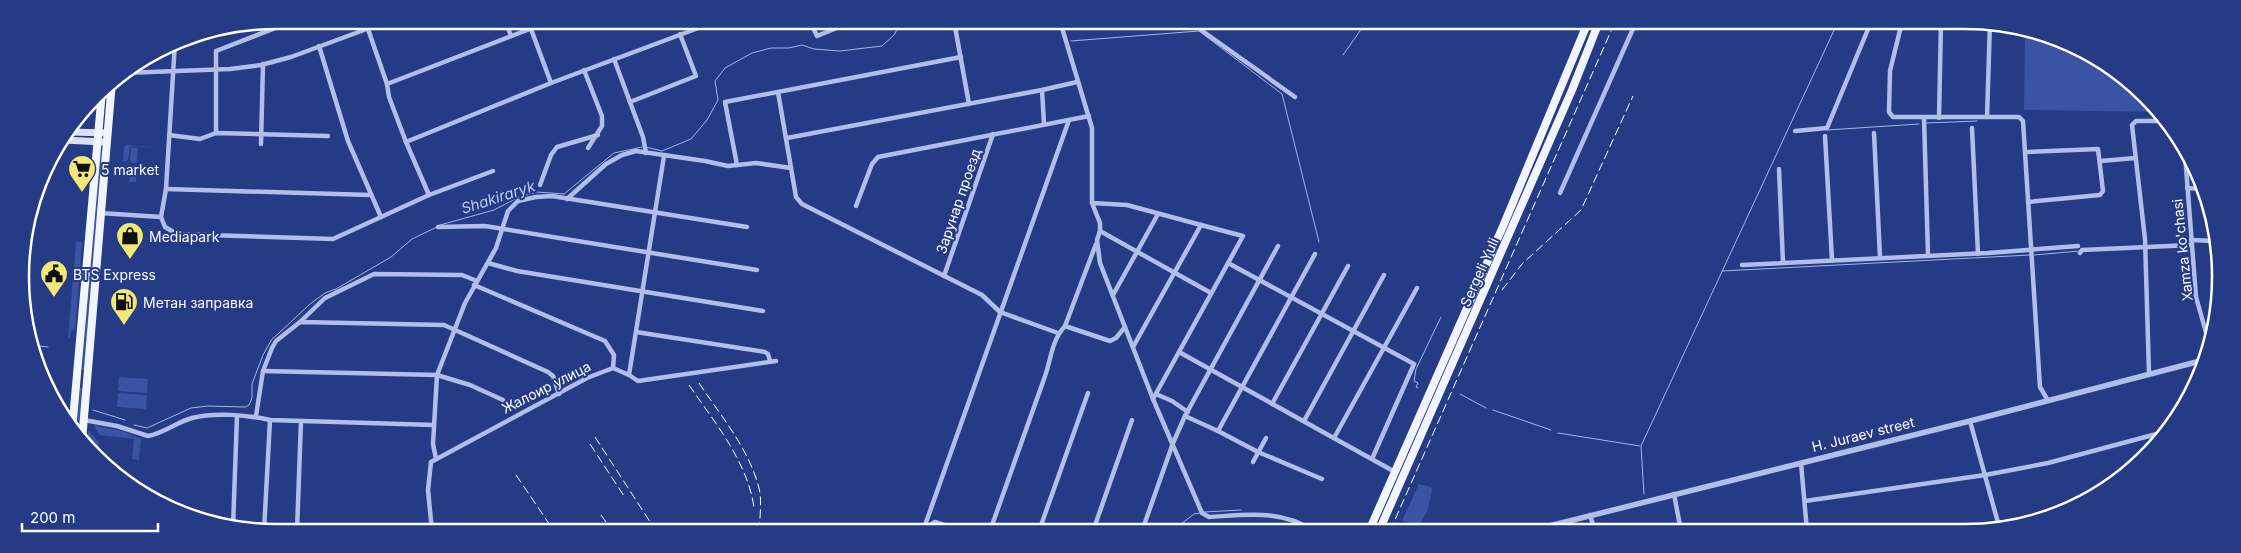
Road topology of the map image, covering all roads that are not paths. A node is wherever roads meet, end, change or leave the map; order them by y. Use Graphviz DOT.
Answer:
graph roads {
  1 [pos="273,29"];
  2 [pos="368,29"];
  3 [pos="508,29"];
  4 [pos="530,29"];
  5 [pos="694,29"];
  6 [pos="814,29"];
  7 [pos="834,29"];
  8 [pos="956,29"];
  9 [pos="1062,29"];
  10 [pos="1202,29"];
  11 [pos="1585,29"];
  12 [pos="1596,29"];
  13 [pos="1633,29"];
  14 [pos="1868,29"];
  15 [pos="1900,29"];
  16 [pos="1941,29"];
  17 [pos="1990,30"];
  18 [pos="680,34"];
  19 [pos="511,36"];
  20 [pos="319,46"];
  21 [pos="174,51"];
  22 [pos="961,57"];
  23 [pos="614,59"];
  24 [pos="263,64"];
  25 [pos="217,69"];
  26 [pos="584,70"];
  27 [pos="172,72"];
  28 [pos="136,73"];
  29 [pos="1077,82"];
  30 [pos="551,83"];
  31 [pos="387,84"];
  32 [pos="1042,90"];
  33 [pos="111,92"];
  34 [pos="778,92"];
  35 [pos="1295,97"];
  36 [pos="101,101"];
  37 [pos="630,102"];
  38 [pos="969,104"];
  39 [pos="1090,116"];
  40 [pos="1987,117"];
  41 [pos="1924,118"];
  42 [pos="1938,118"];
  43 [pos="1069,120"];
  44 [pos="2157,121"];
  45 [pos="1044,124"];
  46 [pos="1972,128"];
  47 [pos="1795,131"];
  48 [pos="75,133"];
  49 [pos="216,133"];
  50 [pos="1874,133"];
  51 [pos="261,134"];
  52 [pos="993,134"];
  53 [pos="598,135"];
  54 [pos="169,136"];
  55 [pos="328,136"];
  56 [pos="1825,136"];
  57 [pos="98,137"];
  58 [pos="107,138"];
  59 [pos="786,138"];
  60 [pos="71,139"];
  61 [pos="406,142"];
  62 [pos="261,144"];
  63 [pos="588,148"];
  64 [pos="645,149"];
  65 [pos="2025,152"];
  66 [pos="664,156"];
  67 [pos="2135,158"];
  68 [pos="2101,161"];
  69 [pos="2186,165"];
  70 [pos="737,166"];
  71 [pos="791,168"];
  72 [pos="1779,169"];
  73 [pos="493,171"];
  74 [pos="540,185"];
  75 [pos="2187,188"];
  76 [pos="166,189"];
  77 [pos="2196,189"];
  78 [pos="1560,193"];
  79 [pos="370,195"];
  80 [pos="429,195"];
  81 [pos="567,199"];
  82 [pos="2028,202"];
  83 [pos="1092,203"];
  84 [pos="856,206"];
  85 [pos="655,212"];
  86 [pos="100,213"];
  87 [pos="1158,214"];
  88 [pos="161,217"];
  89 [pos="382,217"];
  90 [pos="1200,225"];
  91 [pos="438,227"];
  92 [pos="747,227"];
  93 [pos="503,229"];
  94 [pos="1100,232"];
  95 [pos="1098,240"];
  96 [pos="2209,240"];
  97 [pos="2191,242"];
  98 [pos="1278,246"];
  99 [pos="2078,246"];
  100 [pos="2144,247"];
  101 [pos="2031,250"];
  102 [pos="1137,252"];
  103 [pos="649,253"];
  104 [pos="2080,253"];
  105 [pos="1315,254"];
  106 [pos="1978,254"];
  107 [pos="1928,255"];
  108 [pos="1880,257"];
  109 [pos="1832,260"];
  110 [pos="1228,262"];
  111 [pos="1783,262"];
  112 [pos="488,264"];
  113 [pos="1742,265"];
  114 [pos="1348,266"];
  115 [pos="757,270"];
  116 [pos="1174,273"];
  117 [pos="1384,275"];
  118 [pos="944,276"];
  119 [pos="1260,280"];
  120 [pos="475,283"];
  121 [pos="1416,288"];
  122 [pos="643,291"];
  123 [pos="1211,293"];
  124 [pos="1113,295"];
  125 [pos="1291,297"];
  126 [pos="763,311"];
  127 [pos="1000,312"];
  128 [pos="1322,314"];
  129 [pos="300,322"];
  130 [pos="1065,326"];
  131 [pos="1125,327"];
  132 [pos="455,329"];
  133 [pos="1353,330"];
  134 [pos="636,332"];
  135 [pos="2206,332"];
  136 [pos="1058,333"];
  137 [pos="1133,347"];
  138 [pos="1384,347"];
  139 [pos="1179,352"];
  140 [pos="776,361"];
  141 [pos="770,362"];
  142 [pos="2197,362"];
  143 [pos="612,368"];
  144 [pos="1210,370"];
  145 [pos="263,372"];
  146 [pos="2149,373"];
  147 [pos="437,375"];
  148 [pos="629,375"];
  149 [pos="77,378"];
  150 [pos="87,378"];
  151 [pos="1242,387"];
  152 [pos="1088,393"];
  153 [pos="559,394"];
  154 [pos="1155,396"];
  155 [pos="503,400"];
  156 [pos="2047,400"];
  157 [pos="1272,404"];
  158 [pos="1186,414"];
  159 [pos="238,416"];
  160 [pos="256,416"];
  161 [pos="73,417"];
  162 [pos="84,420"];
  163 [pos="270,420"];
  164 [pos="1132,420"];
  165 [pos="301,421"];
  166 [pos="1304,421"];
  167 [pos="1970,421"];
  168 [pos="434,425"];
  169 [pos="83,431"];
  170 [pos="1218,431"];
  171 [pos="2155,434"];
  172 [pos="1266,438"];
  173 [pos="1334,438"];
  174 [pos="1173,443"];
  175 [pos="1258,452"];
  176 [pos="436,459"];
  177 [pos="1372,459"];
  178 [pos="1254,462"];
  179 [pos="1801,463"];
  180 [pos="1395,472"];
  181 [pos="1985,475"];
  182 [pos="1322,479"];
  183 [pos="1674,494"];
  184 [pos="1805,501"];
  185 [pos="1590,515"];
  186 [pos="233,520"];
  187 [pos="1998,522"];
  188 [pos="264,524"];
  189 [pos="297,524"];
  190 [pos="431,524"];
  191 [pos="924,524"];
  192 [pos="992,524"];
  193 [pos="1041,524"];
  194 [pos="1095,524"];
  195 [pos="1144,524"];
  196 [pos="1302,524"];
  197 [pos="1371,524"];
  198 [pos="1382,524"];
  199 [pos="1555,524"];
  200 [pos="1593,524"];
  201 [pos="1680,524"];
  202 [pos="1807,524"];
  1 -- 25 [label="street"];
  2 -- 20 [label="street"];
  2 -- 31 [label="street"];
  3 -- 19 [label="street"];
  4 -- 19 [label="street"];
  4 -- 30 [label="street"];
  5 -- 18 [label="street"];
  6 -- 7 [label="street"];
  8 -- 22 [label="street"];
  9 -- 29 [label="street"];
  10 -- 35 [label="street"];
  11 -- 180 [label="main road, Sergeli Yuli"];
  12 -- 198 [label="main road, Sergeli Yuli"];
  13 -- 78 [label="street"];
  14 -- 47 [label="street"];
  15 -- 41 [label="street"];
  16 -- 42 [label="street"];
  17 -- 40 [label="street"];
  18 -- 23 [label="street"];
  18 -- 37 [label="street"];
  19 -- 31 [label="street"];
  20 -- 24 [label="street"];
  20 -- 79 [label="street"];
  21 -- 27 [label="street"];
  22 -- 34 [label="street"];
  22 -- 38 [label="street"];
  23 -- 26 [label="street"];
  23 -- 37 [label="street"];
  24 -- 25 [label="street"];
  24 -- 51 [label="street"];
  25 -- 27 [label="street"];
  25 -- 49 [label="street"];
  26 -- 30 [label="street"];
  26 -- 53 [label="street"];
  27 -- 28 [label="street"];
  27 -- 54 [label="street"];
  29 -- 32 [label="street"];
  29 -- 39 [label="street"];
  30 -- 61 [label="street"];
  31 -- 61 [label="street"];
  32 -- 38 [label="street"];
  32 -- 45 [label="street"];
  33 -- 58 [label="main road"];
  34 -- 59 [label="street"];
  34 -- 70 [label="street"];
  36 -- 57 [label="main road"];
  37 -- 64 [label="street"];
  38 -- 59 [label="street"];
  39 -- 43 [label="street"];
  39 -- 83 [label="street"];
  40 -- 42 [label="street"];
  40 -- 65 [label="street"];
  41 -- 42 [label="street"];
  41 -- 107 [label="street"];
  43 -- 45 [label="street"];
  43 -- 127 [label="street"];
  44 -- 67 [label="street"];
  45 -- 52 [label="street"];
  46 -- 106 [label="street"];
  48 -- 57 [label="main road"];
  49 -- 51 [label="street"];
  49 -- 54 [label="street"];
  50 -- 108 [label="street"];
  51 -- 55 [label="street"];
  51 -- 62 [label="street"];
  52 -- 84 [label="street"];
  52 -- 118 [label="street, Зарунар проезд"];
  53 -- 63 [label="street"];
  53 -- 74 [label="street"];
  54 -- 76 [label="street"];
  56 -- 109 [label="street"];
  57 -- 58 [label="main road"];
  57 -- 60 [label="main road"];
  57 -- 149 [label="main road"];
  58 -- 86 [label="main road"];
  59 -- 71 [label="street"];
  61 -- 80 [label="street"];
  64 -- 66 [label="street"];
  64 -- 81 [label="street"];
  65 -- 68 [label="street"];
  65 -- 82 [label="street"];
  66 -- 70 [label="street"];
  66 -- 85 [label="street"];
  67 -- 68 [label="street"];
  67 -- 100 [label="street"];
  68 -- 82 [label="street"];
  69 -- 75 [label="street, Xamza ko'chasi"];
  70 -- 71 [label="street"];
  71 -- 118 [label="street"];
  72 -- 111 [label="street"];
  73 -- 80 [label="street"];
  75 -- 77 [label="street"];
  75 -- 97 [label="street, Xamza ko'chasi"];
  76 -- 79 [label="street"];
  76 -- 88 [label="street"];
  79 -- 89 [label="street"];
  80 -- 89 [label="street"];
  81 -- 85 [label="street"];
  81 -- 93 [label="street"];
  82 -- 101 [label="street"];
  83 -- 87 [label="street"];
  83 -- 94 [label="street"];
  85 -- 92 [label="street"];
  85 -- 103 [label="street"];
  86 -- 88 [label="street"];
  86 -- 150 [label="main road"];
  87 -- 90 [label="street"];
  87 -- 102 [label="street"];
  88 -- 89 [label="street"];
  90 -- 110 [label="street"];
  90 -- 116 [label="street"];
  91 -- 93 [label="street"];
  93 -- 103 [label="street"];
  93 -- 112 [label="street"];
  94 -- 95 [label="street"];
  94 -- 102 [label="street"];
  95 -- 124 [label="street"];
  95 -- 130 [label="street"];
  96 -- 97 [label="street"];
  97 -- 100 [label="street"];
  97 -- 135 [label="street, Xamza ko'chasi"];
  98 -- 119 [label="street"];
  99 -- 101 [label="street"];
  100 -- 104 [label="street"];
  100 -- 146 [label="street"];
  101 -- 106 [label="street"];
  101 -- 156 [label="street"];
  102 -- 116 [label="street"];
  102 -- 124 [label="street"];
  103 -- 115 [label="street"];
  103 -- 122 [label="street"];
  105 -- 125 [label="street"];
  106 -- 107 [label="street"];
  107 -- 108 [label="street"];
  108 -- 109 [label="street"];
  109 -- 111 [label="street"];
  110 -- 119 [label="street"];
  110 -- 123 [label="street"];
  111 -- 113 [label="street"];
  112 -- 120 [label="street"];
  112 -- 122 [label="street"];
  114 -- 128 [label="street"];
  116 -- 123 [label="street"];
  116 -- 137 [label="street"];
  117 -- 133 [label="street"];
  118 -- 127 [label="street"];
  119 -- 125 [label="street"];
  119 -- 144 [label="street"];
  120 -- 129 [label="street"];
  120 -- 132 [label="street"];
  120 -- 143 [label="street"];
  121 -- 138 [label="street"];
  122 -- 126 [label="street"];
  122 -- 134 [label="street"];
  123 -- 139 [label="street"];
  124 -- 131 [label="street"];
  125 -- 128 [label="street"];
  125 -- 151 [label="street"];
  127 -- 136 [label="street"];
  127 -- 191 [label="street"];
  128 -- 133 [label="street"];
  128 -- 157 [label="street"];
  129 -- 132 [label="street"];
  129 -- 145 [label="street"];
  130 -- 131 [label="street"];
  130 -- 136 [label="street"];
  131 -- 137 [label="street"];
  132 -- 147 [label="street"];
  132 -- 153 [label="street"];
  133 -- 138 [label="street"];
  133 -- 166 [label="street"];
  134 -- 141 [label="street"];
  134 -- 148 [label="street"];
  136 -- 192 [label="street"];
  137 -- 154 [label="street"];
  138 -- 173 [label="street"];
  138 -- 177 [label="street"];
  139 -- 144 [label="street"];
  139 -- 154 [label="street"];
  140 -- 141 [label="street, Жалоир улица"];
  141 -- 148 [label="street, Жалоир улица"];
  142 -- 146 [label="street, H. Juraev street"];
  143 -- 148 [label="street, Жалоир улица"];
  143 -- 153 [label="street, Жалоир улица"];
  144 -- 151 [label="street"];
  144 -- 158 [label="street"];
  145 -- 147 [label="street"];
  145 -- 160 [label="street"];
  146 -- 156 [label="street, H. Juraev street"];
  147 -- 155 [label="street"];
  147 -- 168 [label="street"];
  149 -- 150 [label="main road"];
  149 -- 161 [label="main road"];
  150 -- 162 [label="main road"];
  151 -- 157 [label="street"];
  151 -- 170 [label="street"];
  152 -- 193 [label="street"];
  153 -- 176 [label="street, Жалоир улица"];
  154 -- 158 [label="street"];
  154 -- 174 [label="street"];
  156 -- 167 [label="street, H. Juraev street"];
  157 -- 166 [label="street"];
  158 -- 170 [label="street"];
  158 -- 174 [label="street"];
  159 -- 160 [label="street"];
  159 -- 162 [label="street"];
  159 -- 186 [label="street"];
  160 -- 163 [label="street"];
  162 -- 169 [label="main road"];
  163 -- 165 [label="street"];
  163 -- 188 [label="street"];
  164 -- 194 [label="street"];
  165 -- 168 [label="street"];
  165 -- 189 [label="street"];
  166 -- 173 [label="street"];
  167 -- 179 [label="street, H. Juraev street"];
  167 -- 181 [label="street"];
  168 -- 176 [label="street"];
  170 -- 175 [label="street"];
  171 -- 181 [label="street"];
  172 -- 175 [label="street"];
  173 -- 177 [label="street"];
  174 -- 195 [label="street"];
  174 -- 196 [label="street"];
  175 -- 178 [label="street"];
  175 -- 182 [label="street"];
  176 -- 190 [label="street"];
  177 -- 180 [label="street"];
  179 -- 183 [label="street, H. Juraev street"];
  179 -- 184 [label="street"];
  180 -- 197 [label="main road, Sergeli Yuli"];
  181 -- 184 [label="street"];
  181 -- 187 [label="street"];
  183 -- 185 [label="street, H. Juraev street"];
  183 -- 201 [label="street"];
  184 -- 202 [label="street"];
  185 -- 199 [label="street, H. Juraev street"];
  185 -- 200 [label="street"];
}
